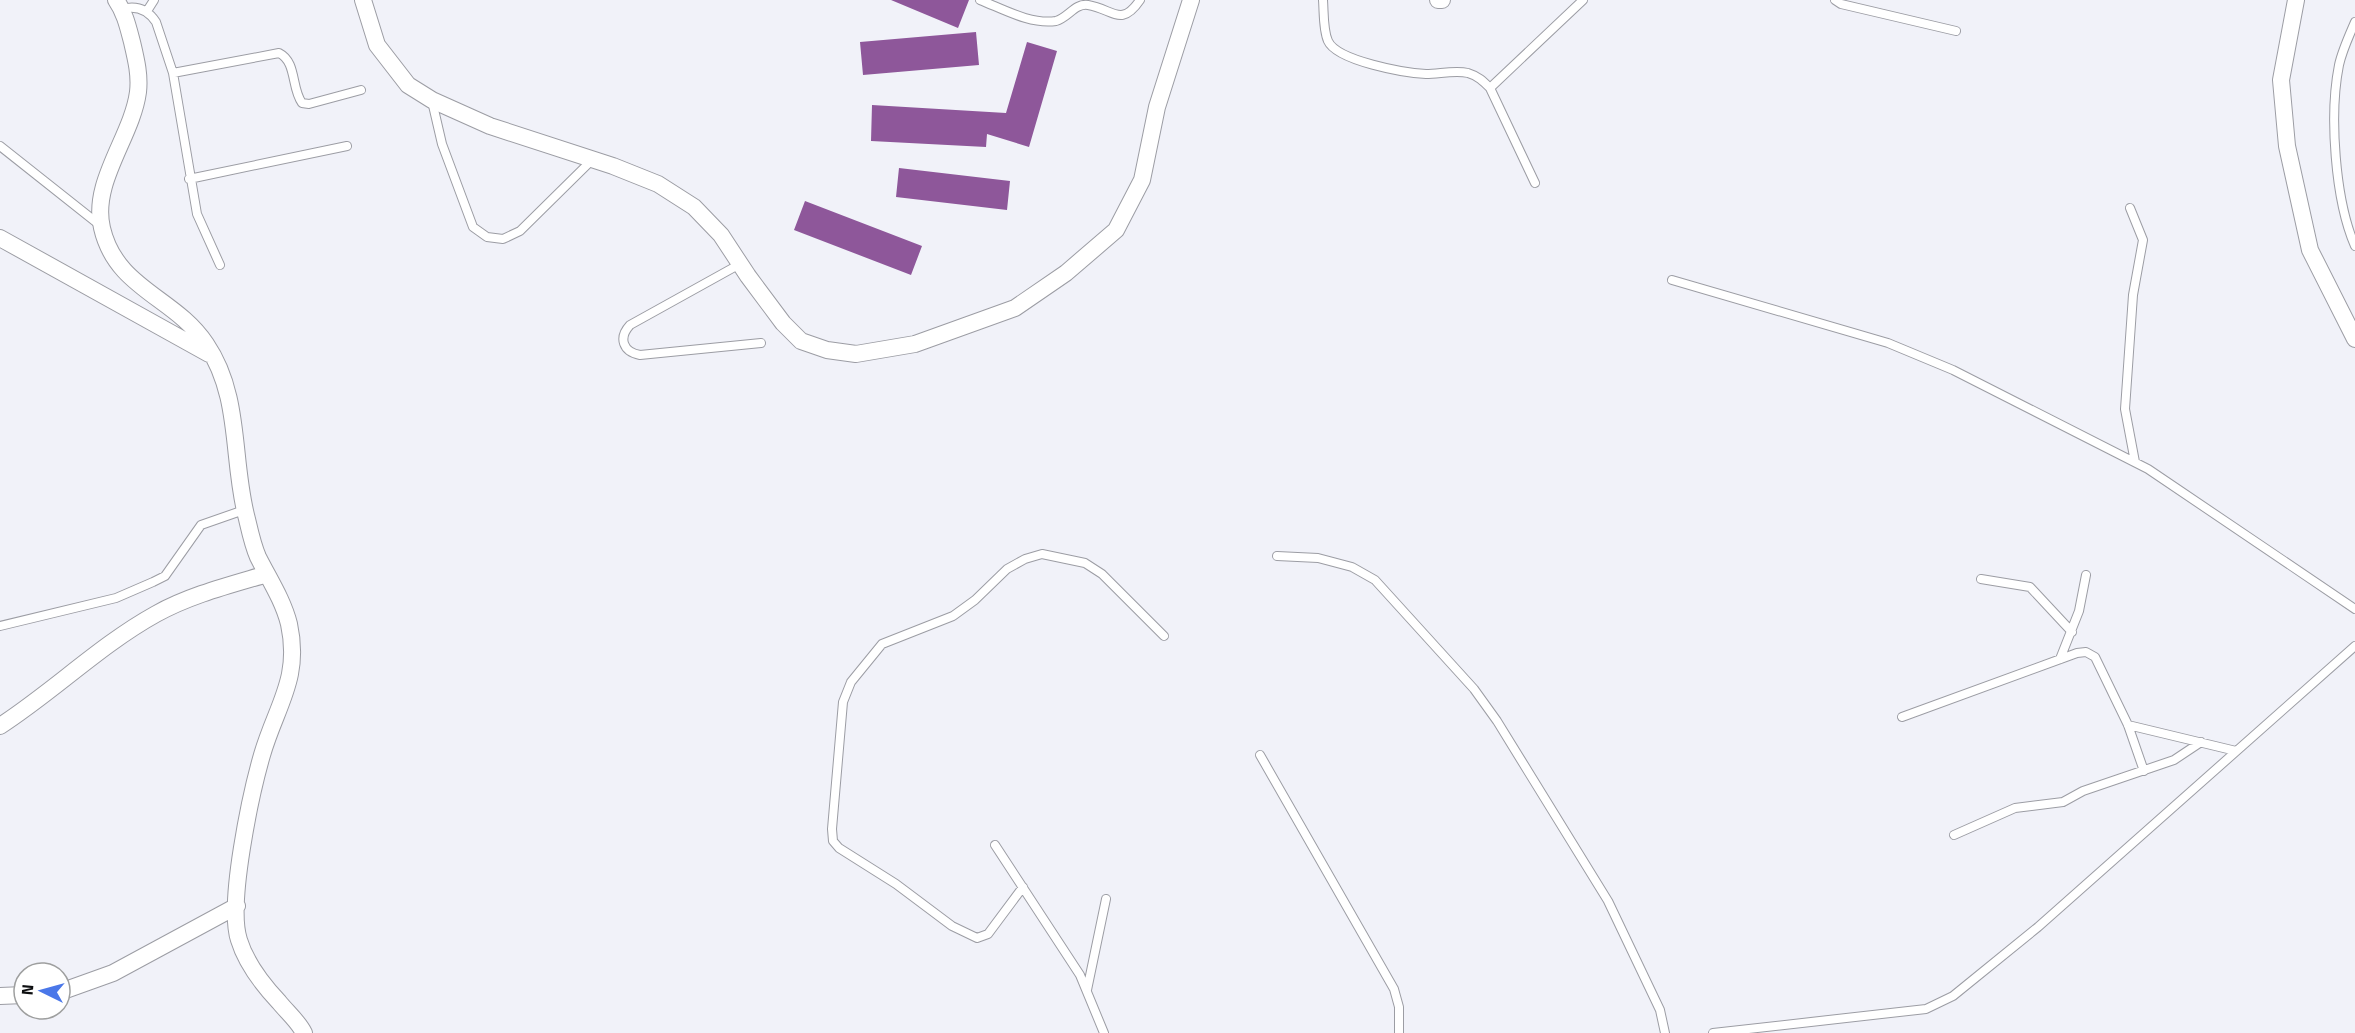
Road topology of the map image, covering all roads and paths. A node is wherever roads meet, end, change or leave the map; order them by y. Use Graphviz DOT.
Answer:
graph roads {
  1 [pos="154,0"];
  2 [pos="363,0"];
  3 [pos="981,0"];
  4 [pos="1140,0"];
  5 [pos="1191,0"];
  6 [pos="1323,0"];
  7 [pos="1437,0"];
  8 [pos="1442,0"];
  9 [pos="1583,0"];
  10 [pos="1835,0"];
  11 [pos="2296,0"];
  12 [pos="119,4"];
  13 [pos="147,12"];
  14 [pos="2355,22"];
  15 [pos="1956,31"];
  16 [pos="173,73"];
  17 [pos="1490,88"];
  18 [pos="361,90"];
  19 [pos="432,100"];
  20 [pos="0,146"];
  21 [pos="347,147"];
  22 [pos="593,159"];
  23 [pos="189,179"];
  24 [pos="1535,183"];
  25 [pos="2130,208"];
  26 [pos="101,226"];
  27 [pos="0,238"];
  28 [pos="2355,246"];
  29 [pos="740,264"];
  30 [pos="220,265"];
  31 [pos="1671,280"];
  32 [pos="2355,339"];
  33 [pos="761,343"];
  34 [pos="213,356"];
  35 [pos="2135,462"];
  36 [pos="244,510"];
  37 [pos="1277,556"];
  38 [pos="267,574"];
  39 [pos="2086,575"];
  40 [pos="1981,579"];
  41 [pos="2355,609"];
  42 [pos="0,626"];
  43 [pos="2072,632"];
  44 [pos="1164,636"];
  45 [pos="2355,646"];
  46 [pos="2060,658"];
  47 [pos="1902,717"];
  48 [pos="2128,724"];
  49 [pos="0,726"];
  50 [pos="2200,742"];
  51 [pos="2236,751"];
  52 [pos="1260,755"];
  53 [pos="2144,771"];
  54 [pos="1954,835"];
  55 [pos="995,845"];
  56 [pos="1023,887"];
  57 [pos="1106,899"];
  58 [pos="237,906"];
  59 [pos="72,988"];
  60 [pos="1087,991"];
  61 [pos="304,1033"];
  62 [pos="1104,1033"];
  63 [pos="1399,1033"];
  64 [pos="1665,1033"];
  65 [pos="1713,1033"];
  1 -- 13 [label="lane"];
  2 -- 19 [label="street"];
  3 -- 4 [label="lane"];
  5 -- 29 [label="street"];
  6 -- 17 [label="lane"];
  7 -- 8 [label="street"];
  9 -- 17 [label="lane"];
  10 -- 15 [label="lane"];
  11 -- 32 [label="street"];
  12 -- 13 [label="lane"];
  12 -- 26 [label="street"];
  13 -- 16 [label="lane"];
  14 -- 28 [label="lane"];
  16 -- 18 [label="lane"];
  16 -- 23 [label="lane"];
  17 -- 24 [label="lane"];
  19 -- 22 [label="street"];
  19 -- 22 [label="lane"];
  20 -- 26 [label="lane"];
  21 -- 23 [label="lane"];
  22 -- 29 [label="street"];
  23 -- 30 [label="lane"];
  25 -- 35 [label="lane"];
  26 -- 34 [label="street"];
  27 -- 34 [label="street"];
  29 -- 33 [label="lane"];
  31 -- 35 [label="lane"];
  34 -- 36 [label="street"];
  35 -- 41 [label="lane"];
  36 -- 38 [label="street"];
  36 -- 42 [label="lane"];
  37 -- 64 [label="lane"];
  38 -- 49 [label="street"];
  38 -- 58 [label="street"];
  39 -- 43 [label="lane"];
  40 -- 43 [label="lane"];
  43 -- 46 [label="lane"];
  44 -- 56 [label="lane"];
  45 -- 51 [label="lane"];
  46 -- 47 [label="lane"];
  46 -- 48 [label="lane"];
  48 -- 50 [label="lane"];
  48 -- 53 [label="lane"];
  50 -- 51 [label="lane"];
  50 -- 53 [label="lane"];
  51 -- 65 [label="lane"];
  52 -- 63 [label="lane"];
  53 -- 54 [label="lane"];
  55 -- 56 [label="lane"];
  56 -- 60 [label="lane"];
  57 -- 60 [label="lane"];
  58 -- 59 [label="street"];
  58 -- 61 [label="street"];
  60 -- 62 [label="lane"];
}
